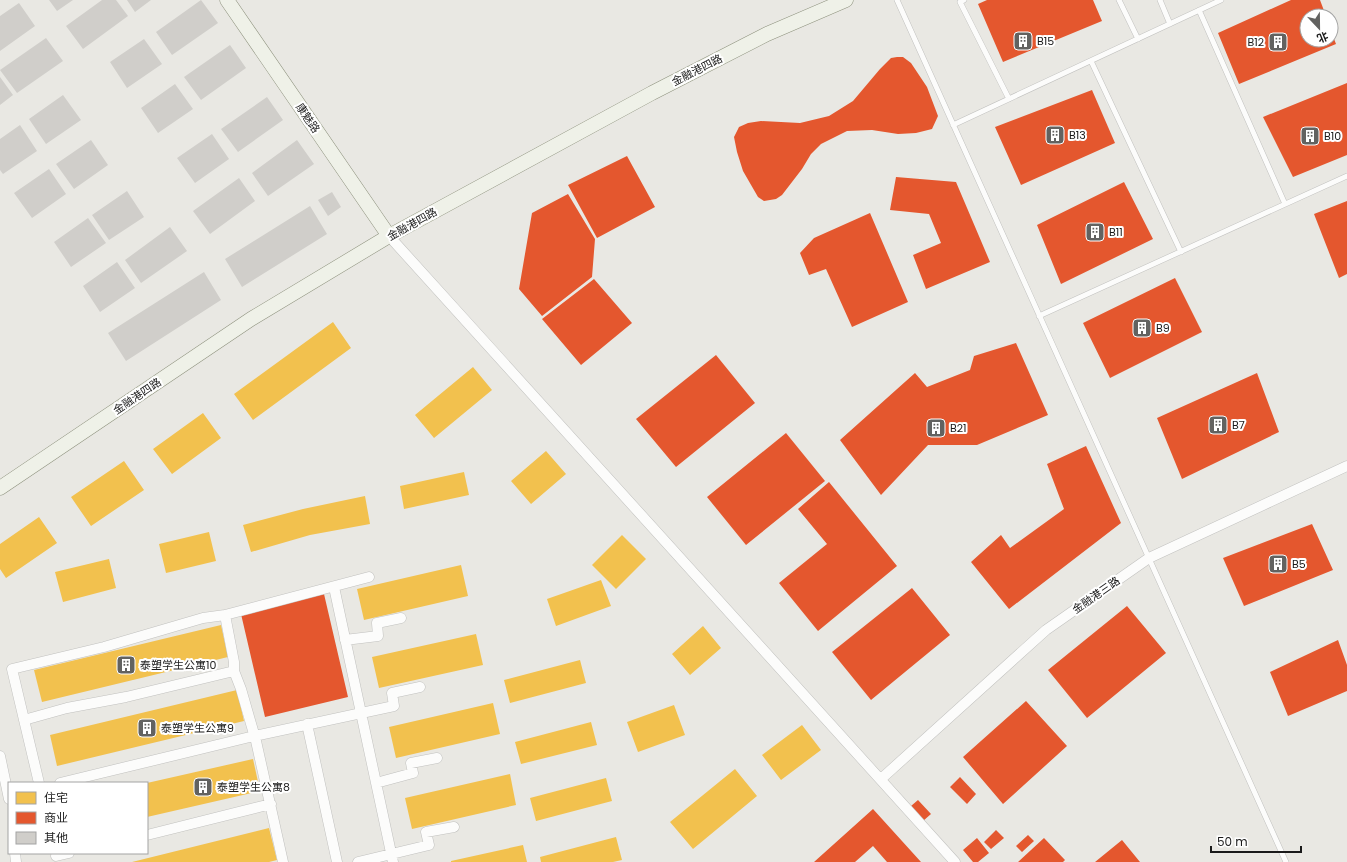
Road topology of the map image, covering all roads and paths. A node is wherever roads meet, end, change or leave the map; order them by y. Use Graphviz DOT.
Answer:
graph roads {
  1 [pos="227,0"];
  2 [pos="846,0"];
  3 [pos="897,0"];
  4 [pos="964,0"];
  5 [pos="1119,0"];
  6 [pos="1160,0"];
  7 [pos="1221,0"];
  8 [pos="1199,10"];
  9 [pos="1170,24"];
  10 [pos="1138,39"];
  11 [pos="1091,61"];
  12 [pos="1009,99"];
  13 [pos="953,125"];
  14 [pos="1347,176"];
  15 [pos="1285,204"];
  16 [pos="389,236"];
  17 [pos="1180,252"];
  18 [pos="1039,316"];
  19 [pos="1347,466"];
  20 [pos="0,488"];
  21 [pos="1149,558"];
  22 [pos="369,577"];
  23 [pos="334,586"];
  24 [pos="225,615"];
  25 [pos="401,618"];
  26 [pos="345,640"];
  27 [pos="234,671"];
  28 [pos="420,687"];
  29 [pos="361,712"];
  30 [pos="24,720"];
  31 [pos="307,724"];
  32 [pos="254,736"];
  33 [pos="0,756"];
  34 [pos="437,758"];
  35 [pos="881,779"];
  36 [pos="39,782"];
  37 [pos="64,782"];
  38 [pos="376,783"];
  39 [pos="8,794"];
  40 [pos="271,804"];
  41 [pos="454,827"];
  42 [pos="148,835"];
  43 [pos="66,854"];
  44 [pos="56,857"];
  45 [pos="392,858"];
  46 [pos="283,862"];
  47 [pos="338,862"];
  48 [pos="358,862"];
  49 [pos="954,862"];
  50 [pos="1286,862"];
  1 -- 16 [label="street, 康魅路"];
  2 -- 16 [label="street, 金融港四路"];
  3 -- 13 [label="lane"];
  4 -- 12 [label="lane"];
  5 -- 10 [label="lane"];
  6 -- 9 [label="lane"];
  7 -- 8 [label="lane"];
  8 -- 9 [label="lane"];
  8 -- 15 [label="lane"];
  9 -- 10 [label="lane"];
  10 -- 11 [label="lane"];
  11 -- 12 [label="lane"];
  11 -- 17 [label="lane"];
  12 -- 13 [label="lane"];
  13 -- 18 [label="lane"];
  14 -- 15 [label="lane"];
  15 -- 17 [label="lane"];
  16 -- 20 [label="street, 金融港四路"];
  16 -- 35 [label="street"];
  17 -- 18 [label="lane"];
  18 -- 21 [label="lane"];
  19 -- 21 [label="street, 金融港三路"];
  21 -- 35 [label="street, 金融港三路"];
  21 -- 50 [label="lane"];
  22 -- 23 [label="street"];
  23 -- 24 [label="street"];
  23 -- 26 [label="street"];
  24 -- 27 [label="street"];
  24 -- 30 [label="street"];
  25 -- 26 [label="street"];
  26 -- 29 [label="street"];
  27 -- 30 [label="street"];
  27 -- 32 [label="street"];
  28 -- 29 [label="street"];
  29 -- 31 [label="street"];
  29 -- 38 [label="street"];
  30 -- 36 [label="street"];
  31 -- 32 [label="street"];
  31 -- 47 [label="street"];
  32 -- 37 [label="street"];
  32 -- 40 [label="street"];
  33 -- 39 [label="street"];
  34 -- 38 [label="street"];
  35 -- 49 [label="street"];
  38 -- 45 [label="street"];
  40 -- 42 [label="street"];
  40 -- 46 [label="street"];
  41 -- 45 [label="street"];
  43 -- 44 [label="street"];
  45 -- 48 [label="street"];
}
